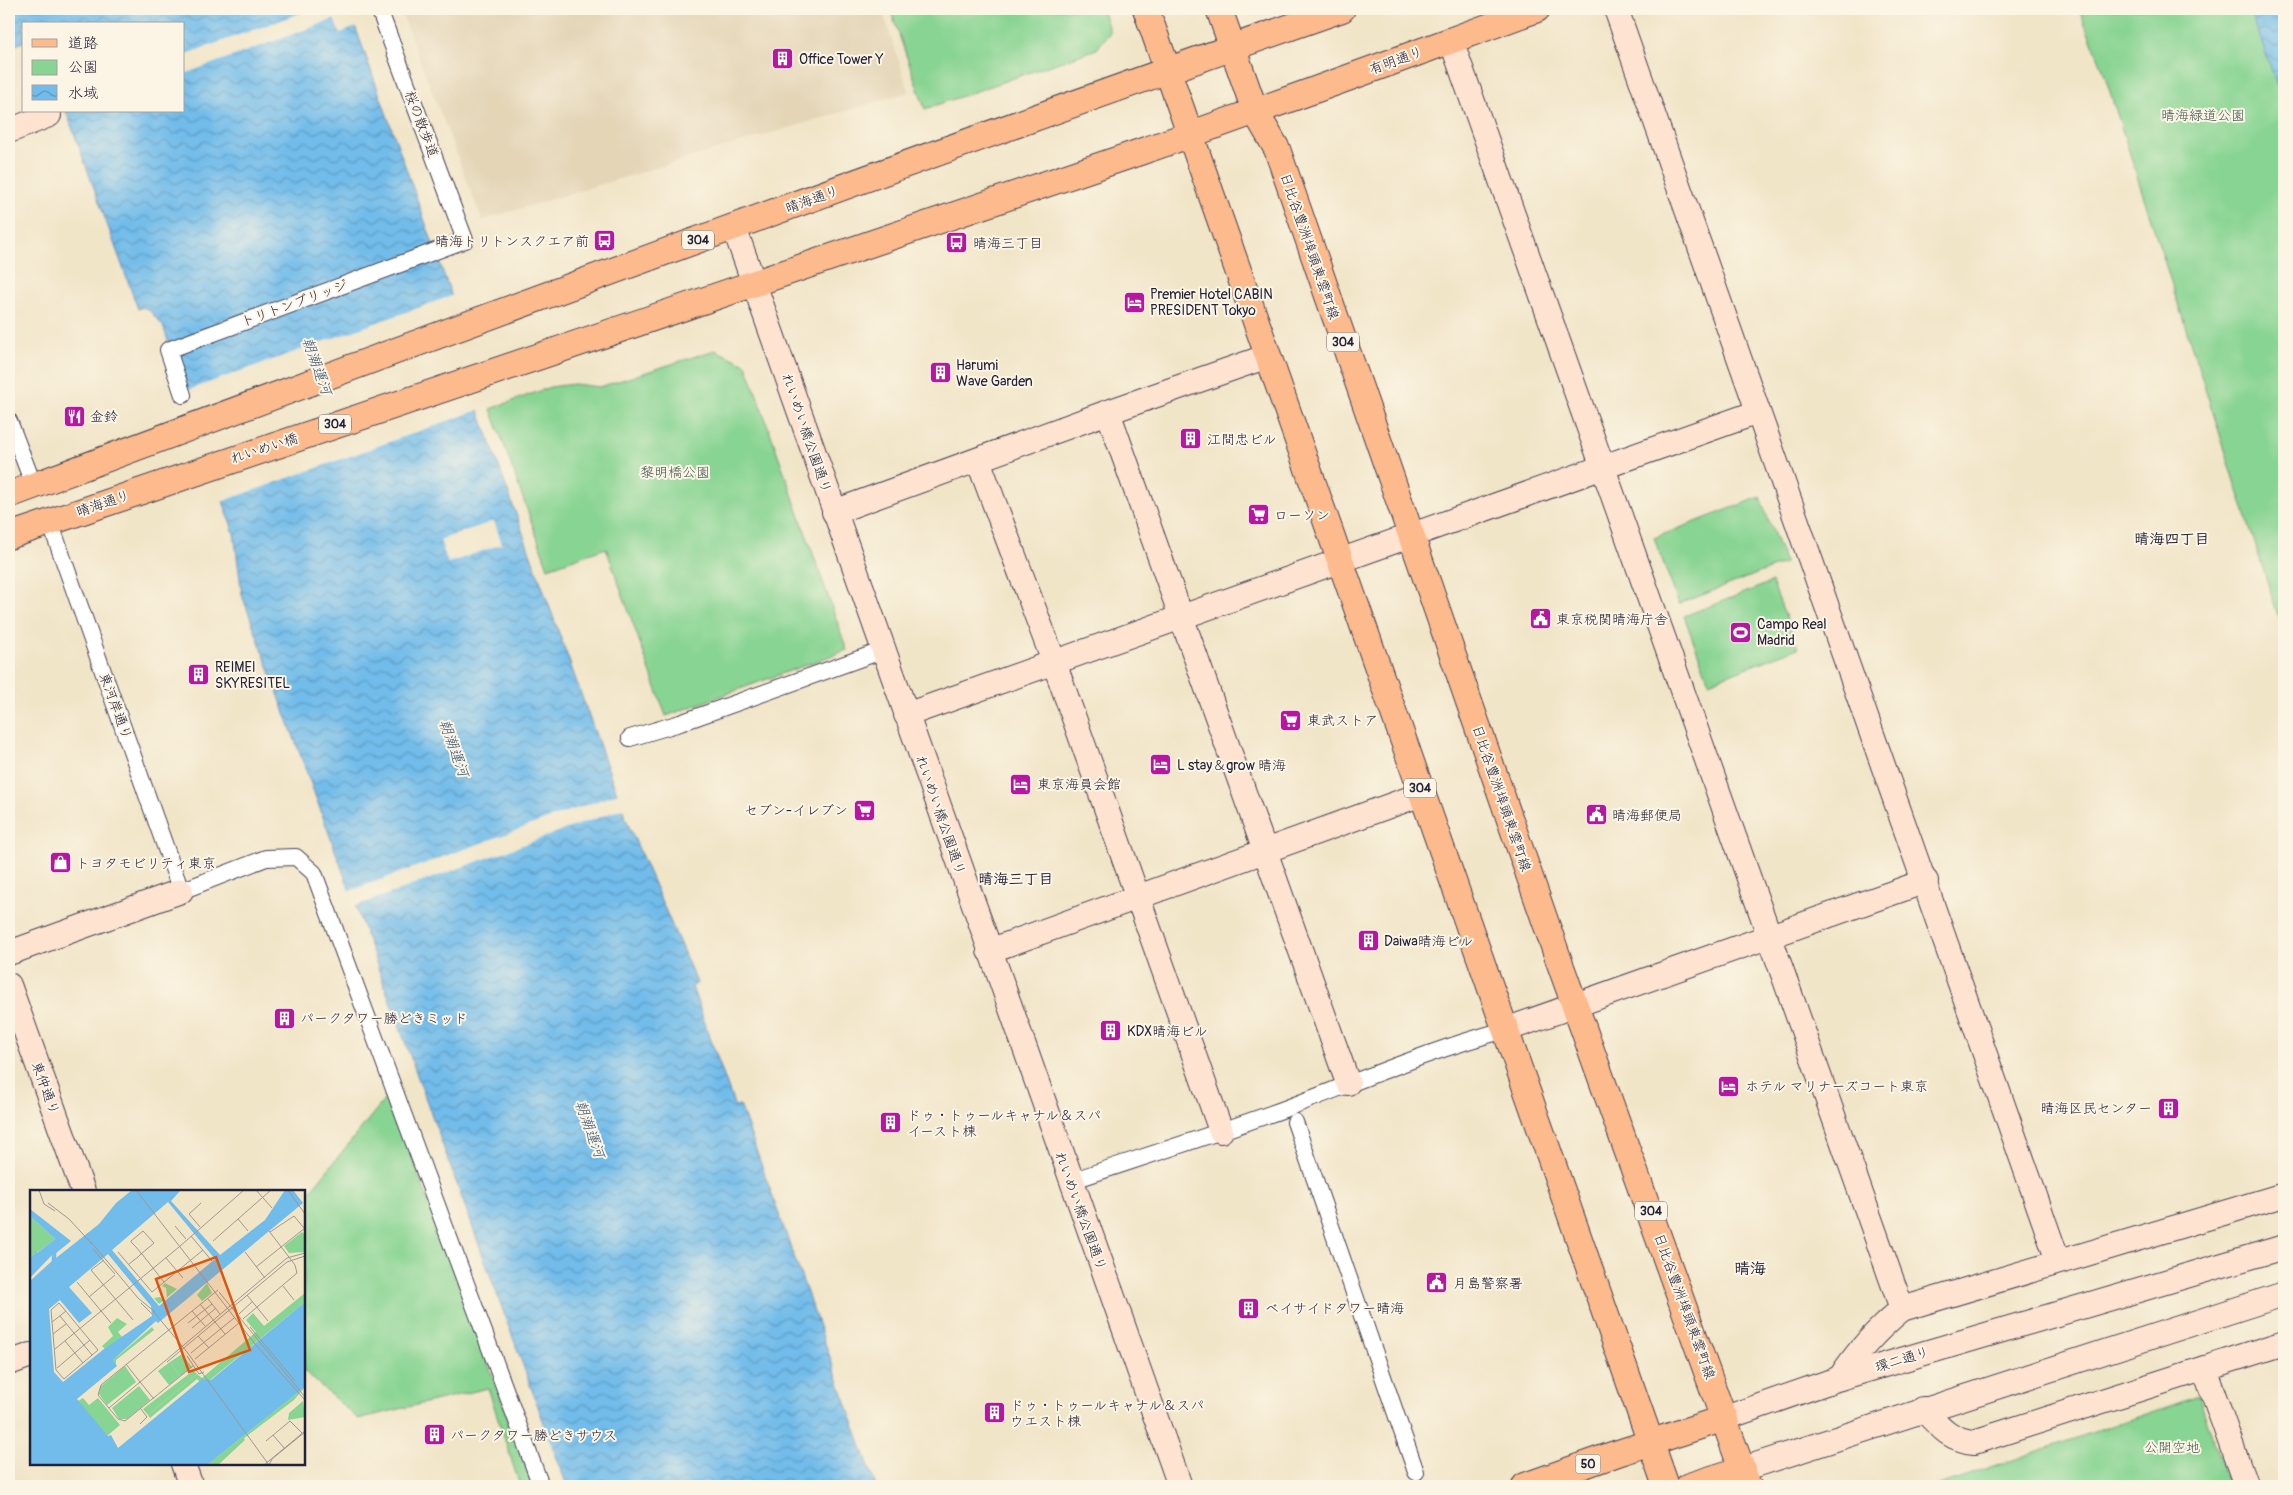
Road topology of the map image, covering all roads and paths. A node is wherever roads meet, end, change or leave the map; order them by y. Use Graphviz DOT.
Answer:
graph roads {
  1 [pos="379,9"];
  2 [pos="1146,9"];
  3 [pos="1219,9"];
  4 [pos="1342,9"];
  5 [pos="1538,9"];
  6 [pos="1616,9"];
  7 [pos="1309,15"];
  8 [pos="1451,40"];
  9 [pos="1234,47"];
  10 [pos="1168,70"];
  11 [pos="1255,110"];
  12 [pos="49,115"];
  13 [pos="9,131"];
  14 [pos="1190,134"];
  15 [pos="734,227"];
  16 [pos="465,240"];
  17 [pos="754,283"];
  18 [pos="1268,356"];
  19 [pos="184,395"];
  20 [pos="1108,412"];
  21 [pos="1758,412"];
  22 [pos="9,421"];
  23 [pos="978,460"];
  24 [pos="1603,467"];
  25 [pos="198,470"];
  26 [pos="34,486"];
  27 [pos="9,495"];
  28 [pos="834,512"];
  29 [pos="50,522"];
  30 [pos="1409,535"];
  31 [pos="9,536"];
  32 [pos="1340,560"];
  33 [pos="1182,617"];
  34 [pos="884,650"];
  35 [pos="1054,662"];
  36 [pos="906,715"];
  37 [pos="630,738"];
  38 [pos="1422,794"];
  39 [pos="1265,851"];
  40 [pos="1926,881"];
  41 [pos="181,891"];
  42 [pos="1138,897"];
  43 [pos="1770,936"];
  44 [pos="989,951"];
  45 [pos="9,953"];
  46 [pos="9,986"];
  47 [pos="1576,1005"];
  48 [pos="1505,1030"];
  49 [pos="1348,1083"];
  50 [pos="1295,1122"];
  51 [pos="1221,1131"];
  52 [pos="1071,1181"];
  53 [pos="84,1190"];
  54 [pos="2284,1195"];
  55 [pos="2284,1247"];
  56 [pos="2058,1261"];
  57 [pos="2284,1294"];
  58 [pos="1902,1309"];
  59 [pos="2284,1343"];
  60 [pos="30,1355"];
  61 [pos="9,1363"];
  62 [pos="2204,1368"];
  63 [pos="1840,1378"];
  64 [pos="1923,1410"];
  65 [pos="1725,1418"];
  66 [pos="1650,1442"];
  67 [pos="183,1465"];
  68 [pos="1416,1472"];
  69 [pos="1746,1478"];
  70 [pos="191,1486"];
  71 [pos="541,1486"];
  72 [pos="1180,1486"];
  73 [pos="1525,1486"];
  74 [pos="1666,1486"];
  75 [pos="1688,1486"];
  76 [pos="2246,1486"];
  1 -- 16 [label="street, 桜の散歩道"];
  2 -- 10 [label="main road, 304"];
  3 -- 9 [label="main road, 304"];
  4 -- 7 [label="main road, 304"];
  5 -- 8 [label="main road, 有明通り / 304"];
  6 -- 21 [label="street"];
  7 -- 9 [label="main road, 304"];
  8 -- 11 [label="main road, 有明通り / 304"];
  8 -- 24 [label="street"];
  9 -- 10 [label="main road, 晴海通り / 304"];
  9 -- 11 [label="main road, 304"];
  10 -- 14 [label="main road, 304"];
  10 -- 15 [label="main road, 晴海通り / 304"];
  11 -- 14 [label="main road, 304"];
  11 -- 30 [label="main road, 日比谷豊洲埠頭東雲町線 / 304"];
  12 -- 13 [label="street"];
  14 -- 17 [label="main road, 304"];
  14 -- 18 [label="main road, 304"];
  15 -- 17 [label="street, れいめい橋公園通り"];
  15 -- 26 [label="main road, 晴海通り / 304"];
  16 -- 19 [label="street, トリトンブリッジ"];
  17 -- 25 [label="main road, れいめい橋 / 304"];
  17 -- 28 [label="street, れいめい橋公園通り"];
  18 -- 20 [label="street"];
  18 -- 32 [label="main road, 304"];
  20 -- 23 [label="street"];
  20 -- 33 [label="street"];
  21 -- 24 [label="street"];
  21 -- 40 [label="street"];
  22 -- 26 [label="street"];
  23 -- 28 [label="street"];
  23 -- 35 [label="street"];
  24 -- 30 [label="street"];
  24 -- 43 [label="street"];
  25 -- 29 [label="main road, 晴海通り / 304"];
  26 -- 27 [label="main road, 304"];
  28 -- 34 [label="street, れいめい橋公園通り"];
  29 -- 31 [label="main road, 晴海通り / 304"];
  29 -- 41 [label="street, 東河岸通り"];
  30 -- 32 [label="street"];
  30 -- 47 [label="main road, 日比谷豊洲埠頭東雲町線 / 304"];
  32 -- 33 [label="street"];
  32 -- 38 [label="main road, 304"];
  33 -- 35 [label="street"];
  33 -- 39 [label="street"];
  34 -- 36 [label="street, れいめい橋公園通り"];
  34 -- 37 [label="street"];
  35 -- 36 [label="street"];
  35 -- 42 [label="street"];
  36 -- 44 [label="street, れいめい橋公園通り"];
  38 -- 39 [label="street"];
  38 -- 48 [label="main road, 304"];
  39 -- 42 [label="street"];
  39 -- 49 [label="street"];
  40 -- 43 [label="street"];
  40 -- 56 [label="street"];
  41 -- 45 [label="street"];
  41 -- 71 [label="street"];
  42 -- 44 [label="street"];
  42 -- 51 [label="street"];
  43 -- 47 [label="street"];
  43 -- 58 [label="street"];
  44 -- 52 [label="street, れいめい橋公園通り"];
  46 -- 53 [label="street, 東仲通り"];
  47 -- 48 [label="street"];
  47 -- 65 [label="main road, 日比谷豊洲埠頭東雲町線 / 304"];
  48 -- 49 [label="street"];
  48 -- 66 [label="main road, 304"];
  49 -- 51 [label="street"];
  50 -- 68 [label="street"];
  51 -- 52 [label="street"];
  52 -- 72 [label="street, れいめい橋公園通り"];
  54 -- 56 [label="street"];
  55 -- 63 [label="street, 環二通り"];
  56 -- 58 [label="street"];
  57 -- 64 [label="street"];
  58 -- 63 [label="street"];
  59 -- 62 [label="street"];
  60 -- 61 [label="street"];
  62 -- 64 [label="street"];
  62 -- 76 [label="street"];
  63 -- 65 [label="street, 環二通り"];
  64 -- 69 [label="street"];
  65 -- 66 [label="main road, 環二通り / 50"];
  65 -- 69 [label="main road, 日比谷豊洲埠頭東雲町線 / 304"];
  66 -- 73 [label="main road, 環二通り / 50"];
  66 -- 74 [label="main road, 304"];
  67 -- 70 [label="street"];
  69 -- 75 [label="main road"];
}
